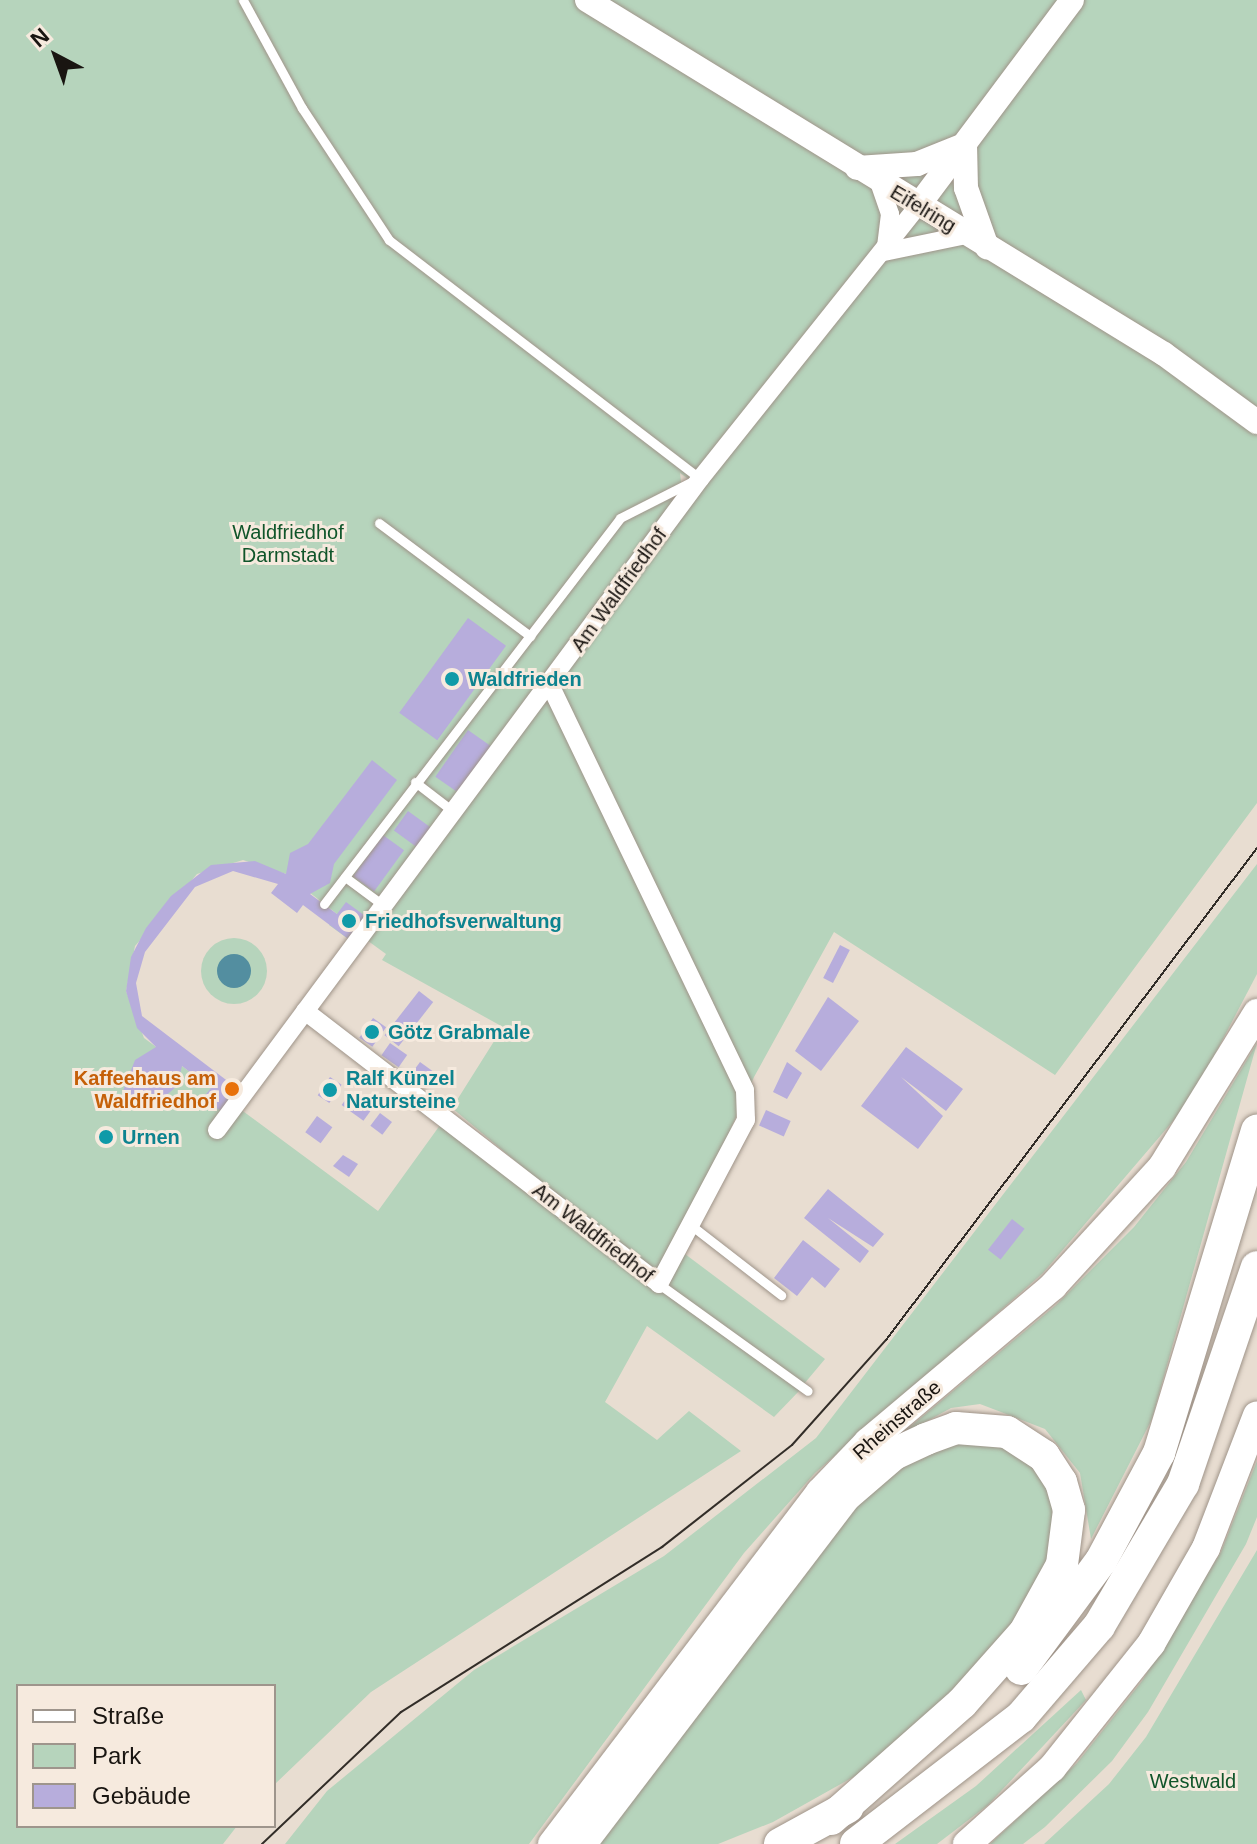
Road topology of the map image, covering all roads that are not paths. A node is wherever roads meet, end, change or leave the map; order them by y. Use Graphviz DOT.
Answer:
graph roads {
  1 [pos="243,0"];
  2 [pos="587,0"];
  3 [pos="1072,0"];
  4 [pos="965,144"];
  5 [pos="857,168"];
  6 [pos="879,182"];
  7 [pos="918,206"];
  8 [pos="976,241"];
  9 [pos="884,252"];
  10 [pos="1257,422"];
  11 [pos="700,479"];
  12 [pos="379,523"];
  13 [pos="530,636"];
  14 [pos="550,684"];
  15 [pos="415,782"];
  16 [pos="454,812"];
  17 [pos="345,877"];
  18 [pos="324,904"];
  19 [pos="384,906"];
  20 [pos="305,1011"];
  21 [pos="1257,1013"];
  22 [pos="217,1130"];
  23 [pos="1257,1131"];
  24 [pos="692,1226"];
  25 [pos="1257,1267"];
  26 [pos="659,1284"];
  27 [pos="781,1295"];
  28 [pos="808,1391"];
  29 [pos="1257,1415"];
  30 [pos="831,1819"];
  31 [pos="552,1844"];
  32 [pos="580,1844"];
  33 [pos="780,1844"];
  34 [pos="856,1844"];
  35 [pos="967,1844"];
  1 -- 11 [label="lane"];
  2 -- 5 [label="main road, Eifelring"];
  3 -- 4 [label="main road"];
  4 -- 5 [label="main road"];
  4 -- 7 [label="main road"];
  4 -- 8 [label="main road"];
  5 -- 6 [label="main road, Eifelring"];
  6 -- 7 [label="main road, Eifelring"];
  6 -- 9 [label="street"];
  7 -- 8 [label="main road, Eifelring"];
  7 -- 9 [label="street, Am Waldfriedhof"];
  8 -- 9 [label="street"];
  8 -- 10 [label="main road, Eifelring"];
  9 -- 11 [label="street, Am Waldfriedhof"];
  11 -- 13 [label="lane"];
  11 -- 14 [label="street, Am Waldfriedhof"];
  12 -- 13 [label="lane"];
  13 -- 15 [label="lane"];
  14 -- 16 [label="street, Am Waldfriedhof"];
  14 -- 24 [label="street"];
  15 -- 16 [label="lane"];
  15 -- 17 [label="lane"];
  16 -- 19 [label="street, Am Waldfriedhof"];
  17 -- 18 [label="lane"];
  17 -- 19 [label="lane"];
  19 -- 20 [label="street, Am Waldfriedhof"];
  20 -- 22 [label="street, Am Waldfriedhof"];
  20 -- 26 [label="street, Am Waldfriedhof"];
  21 -- 31 [label="main road, Rheinstraße"];
  23 -- 30 [label="highway"];
  24 -- 26 [label="street"];
  24 -- 27 [label="lane"];
  25 -- 34 [label="highway"];
  26 -- 28 [label="lane, Am Waldfriedhof"];
  29 -- 35 [label="main road"];
  30 -- 32 [label="highway"];
  30 -- 33 [label="highway"];
}
